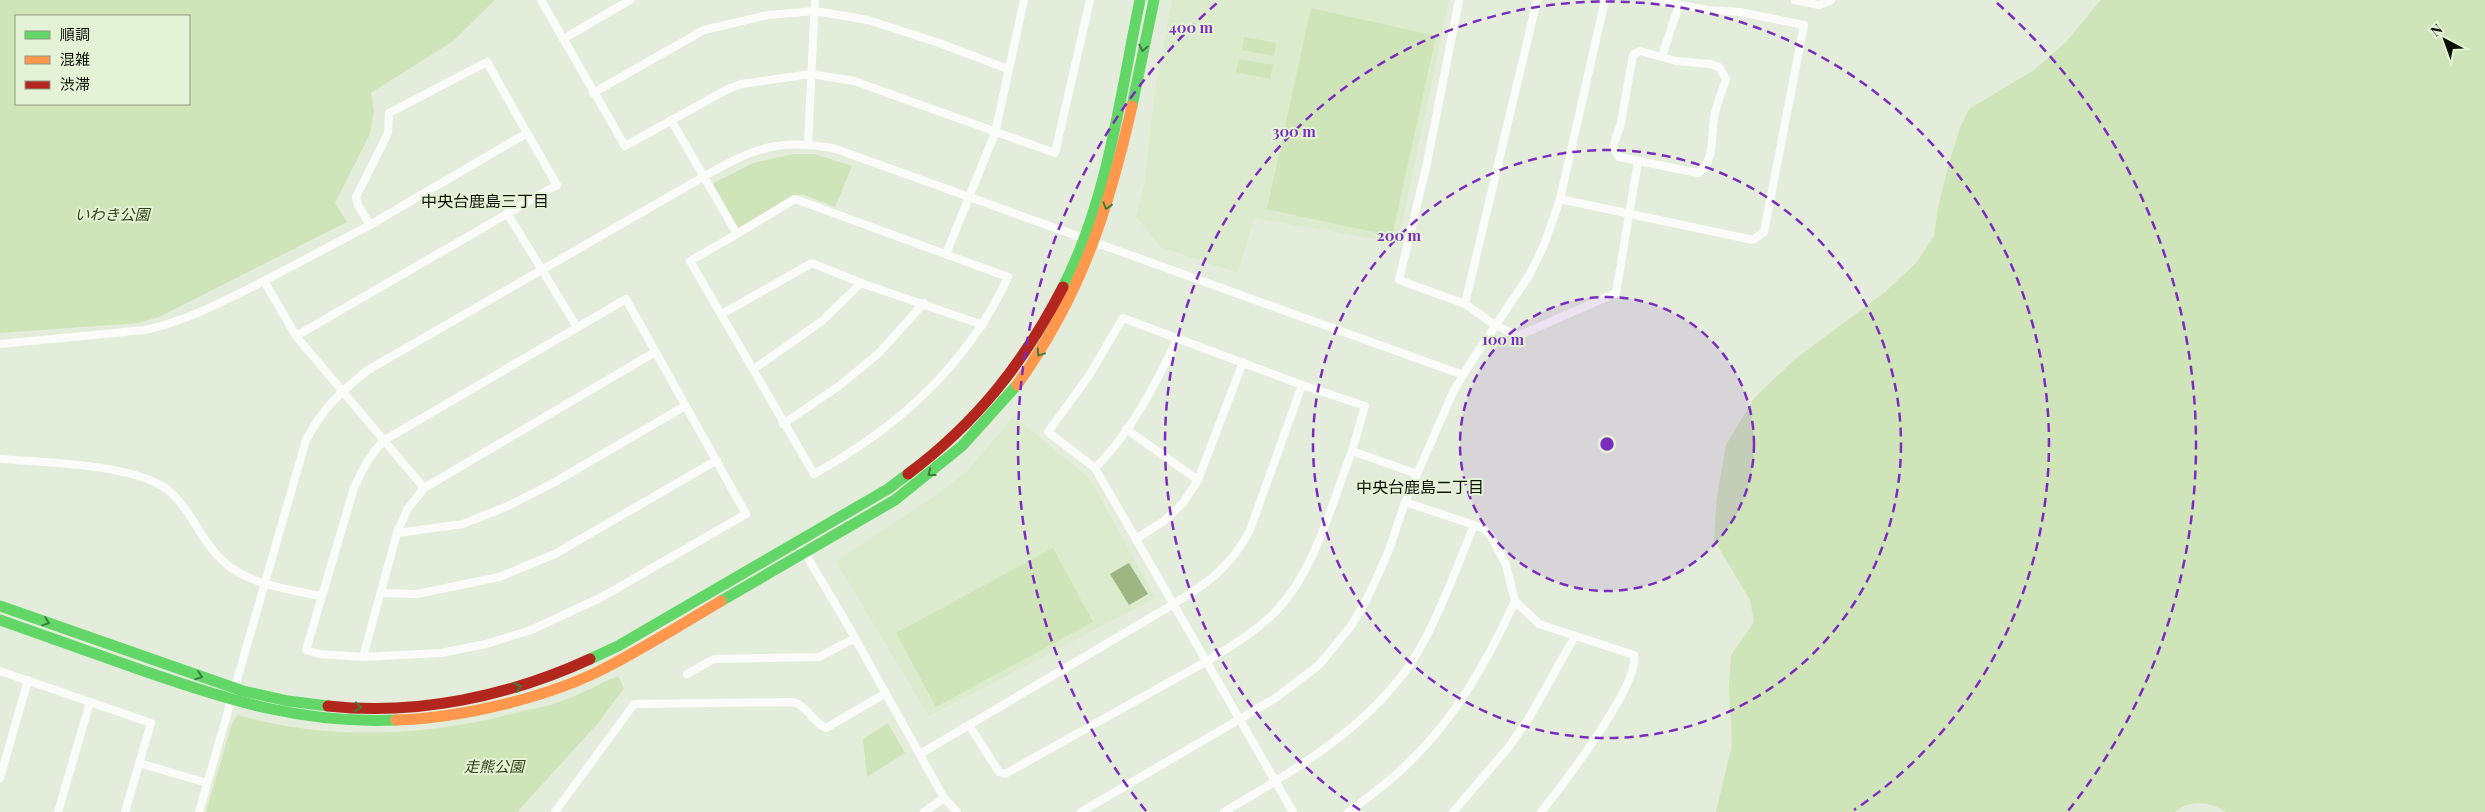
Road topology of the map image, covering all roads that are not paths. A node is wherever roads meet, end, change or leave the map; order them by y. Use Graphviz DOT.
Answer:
graph roads {
  1 [pos="541,0"];
  2 [pos="630,0"];
  3 [pos="816,0"];
  4 [pos="1024,0"];
  5 [pos="1090,0"];
  6 [pos="1140,0"];
  7 [pos="1154,0"];
  8 [pos="1459,0"];
  9 [pos="1537,0"];
  10 [pos="1606,0"];
  11 [pos="1655,0"];
  12 [pos="1795,0"];
  13 [pos="1831,0"];
  14 [pos="617,3"];
  15 [pos="1679,5"];
  16 [pos="815,11"];
  17 [pos="563,40"];
  18 [pos="1662,56"];
  19 [pos="1008,69"];
  20 [pos="811,74"];
  21 [pos="593,93"];
  22 [pos="671,120"];
  23 [pos="527,133"];
  24 [pos="995,133"];
  25 [pos="808,144"];
  26 [pos="1638,161"];
  27 [pos="703,177"];
  28 [pos="970,198"];
  29 [pos="1560,199"];
  30 [pos="507,213"];
  31 [pos="1629,213"];
  32 [pos="370,224"];
  33 [pos="737,234"];
  34 [pos="1089,240"];
  35 [pos="946,254"];
  36 [pos="543,270"];
  37 [pos="264,281"];
  38 [pos="861,283"];
  39 [pos="924,303"];
  40 [pos="1465,304"];
  41 [pos="722,314"];
  42 [pos="983,325"];
  43 [pos="1495,325"];
  44 [pos="577,327"];
  45 [pos="296,336"];
  46 [pos="1178,338"];
  47 [pos="0,344"];
  48 [pos="655,352"];
  49 [pos="1243,362"];
  50 [pos="754,369"];
  51 [pos="1463,375"];
  52 [pos="1302,385"];
  53 [pos="341,391"];
  54 [pos="685,406"];
  55 [pos="783,424"];
  56 [pos="1126,429"];
  57 [pos="383,441"];
  58 [pos="1352,451"];
  59 [pos="0,460"];
  60 [pos="717,460"];
  61 [pos="1094,468"];
  62 [pos="1417,474"];
  63 [pos="1198,480"];
  64 [pos="424,488"];
  65 [pos="1405,502"];
  66 [pos="1474,525"];
  67 [pos="397,533"];
  68 [pos="1137,538"];
  69 [pos="798,541"];
  70 [pos="805,554"];
  71 [pos="264,583"];
  72 [pos="382,593"];
  73 [pos="320,596"];
  74 [pos="1516,601"];
  75 [pos="1172,605"];
  76 [pos="0,606"];
  77 [pos="0,620"];
  78 [pos="1575,636"];
  79 [pos="855,638"];
  80 [pos="363,657"];
  81 [pos="1208,661"];
  82 [pos="0,670"];
  83 [pos="687,674"];
  84 [pos="28,680"];
  85 [pos="234,687"];
  86 [pos="886,693"];
  87 [pos="230,700"];
  88 [pos="90,702"];
  89 [pos="1242,720"];
  90 [pos="969,725"];
  91 [pos="920,754"];
  92 [pos="139,763"];
  93 [pos="0,778"];
  94 [pos="1276,781"];
  95 [pos="207,783"];
  96 [pos="944,798"];
  97 [pos="58,812"];
  98 [pos="124,812"];
  99 [pos="199,812"];
  100 [pos="555,812"];
  101 [pos="924,812"];
  102 [pos="956,812"];
  103 [pos="1081,812"];
  104 [pos="1224,812"];
  105 [pos="1293,812"];
  106 [pos="1348,812"];
  107 [pos="1453,812"];
  108 [pos="1541,812"];
  1 -- 17 [label="street"];
  2 -- 14 [label="street"];
  3 -- 16 [label="street"];
  4 -- 19 [label="street"];
  5 -- 24 [label="street"];
  6 -- 34 [label="street"];
  7 -- 34 [label="street, one-way"];
  8 -- 40 [label="street"];
  9 -- 40 [label="street"];
  10 -- 29 [label="street"];
  11 -- 15 [label="street"];
  12 -- 13 [label="street"];
  14 -- 17 [label="street"];
  15 -- 18 [label="street"];
  15 -- 31 [label="street"];
  16 -- 19 [label="street"];
  16 -- 20 [label="street"];
  16 -- 21 [label="street"];
  17 -- 21 [label="street"];
  18 -- 26 [label="street"];
  18 -- 26 [label="street"];
  19 -- 24 [label="street"];
  20 -- 22 [label="street"];
  20 -- 24 [label="street"];
  20 -- 25 [label="street"];
  21 -- 22 [label="street"];
  22 -- 27 [label="street"];
  23 -- 30 [label="street"];
  23 -- 32 [label="street"];
  23 -- 32 [label="street"];
  24 -- 28 [label="street"];
  25 -- 27 [label="street"];
  25 -- 28 [label="street"];
  26 -- 31 [label="street"];
  27 -- 33 [label="street"];
  27 -- 36 [label="street"];
  28 -- 34 [label="street"];
  28 -- 35 [label="street"];
  29 -- 31 [label="street"];
  29 -- 43 [label="street"];
  30 -- 36 [label="street"];
  30 -- 45 [label="street"];
  31 -- 43 [label="street"];
  32 -- 37 [label="street"];
  33 -- 35 [label="street"];
  33 -- 41 [label="street"];
  34 -- 51 [label="street"];
  34 -- 69 [label="street"];
  34 -- 70 [label="street, one-way"];
  35 -- 42 [label="street"];
  36 -- 44 [label="street"];
  36 -- 53 [label="street"];
  37 -- 45 [label="street"];
  37 -- 47 [label="street"];
  38 -- 39 [label="street"];
  38 -- 41 [label="street"];
  38 -- 50 [label="street"];
  39 -- 42 [label="street"];
  39 -- 55 [label="street"];
  40 -- 43 [label="street"];
  41 -- 50 [label="street"];
  42 -- 55 [label="street"];
  43 -- 51 [label="street"];
  44 -- 48 [label="street"];
  44 -- 57 [label="street"];
  45 -- 53 [label="street"];
  46 -- 49 [label="street"];
  46 -- 56 [label="street"];
  46 -- 61 [label="street"];
  48 -- 54 [label="street"];
  48 -- 64 [label="street"];
  49 -- 52 [label="street"];
  49 -- 63 [label="street"];
  50 -- 55 [label="street"];
  51 -- 62 [label="street"];
  52 -- 58 [label="street"];
  52 -- 75 [label="street"];
  53 -- 57 [label="street"];
  53 -- 71 [label="street"];
  54 -- 60 [label="street"];
  54 -- 67 [label="street"];
  56 -- 61 [label="street"];
  56 -- 63 [label="street"];
  57 -- 64 [label="street"];
  57 -- 73 [label="street"];
  58 -- 62 [label="street"];
  58 -- 81 [label="street"];
  59 -- 71 [label="street"];
  60 -- 72 [label="street"];
  60 -- 80 [label="street"];
  61 -- 68 [label="street"];
  62 -- 65 [label="street"];
  63 -- 68 [label="street"];
  64 -- 67 [label="street"];
  65 -- 66 [label="street"];
  65 -- 89 [label="street"];
  66 -- 74 [label="street"];
  66 -- 94 [label="street"];
  67 -- 72 [label="street"];
  68 -- 75 [label="street"];
  69 -- 70 [label="street"];
  85 -- 69 [label="street, one-way"];
  70 -- 79 [label="street"];
  70 -- 87 [label="street"];
  71 -- 73 [label="street"];
  71 -- 85 [label="street"];
  72 -- 80 [label="street"];
  73 -- 80 [label="street"];
  74 -- 78 [label="street"];
  74 -- 106 [label="street"];
  75 -- 81 [label="street"];
  75 -- 90 [label="street"];
  76 -- 85 [label="street, one-way"];
  77 -- 87 [label="street"];
  78 -- 107 [label="street"];
  78 -- 108 [label="street"];
  79 -- 83 [label="street"];
  79 -- 86 [label="street"];
  81 -- 89 [label="street"];
  81 -- 90 [label="street"];
  82 -- 84 [label="street"];
  84 -- 88 [label="street"];
  84 -- 93 [label="street"];
  85 -- 87 [label="street"];
  86 -- 91 [label="street"];
  86 -- 100 [label="street"];
  87 -- 95 [label="street"];
  88 -- 92 [label="street"];
  88 -- 97 [label="street"];
  89 -- 94 [label="street"];
  89 -- 103 [label="street"];
  90 -- 91 [label="street"];
  91 -- 96 [label="street"];
  92 -- 95 [label="street"];
  92 -- 98 [label="street"];
  94 -- 104 [label="street"];
  94 -- 105 [label="street"];
  95 -- 99 [label="street"];
  96 -- 101 [label="street"];
  96 -- 102 [label="street"];
}
